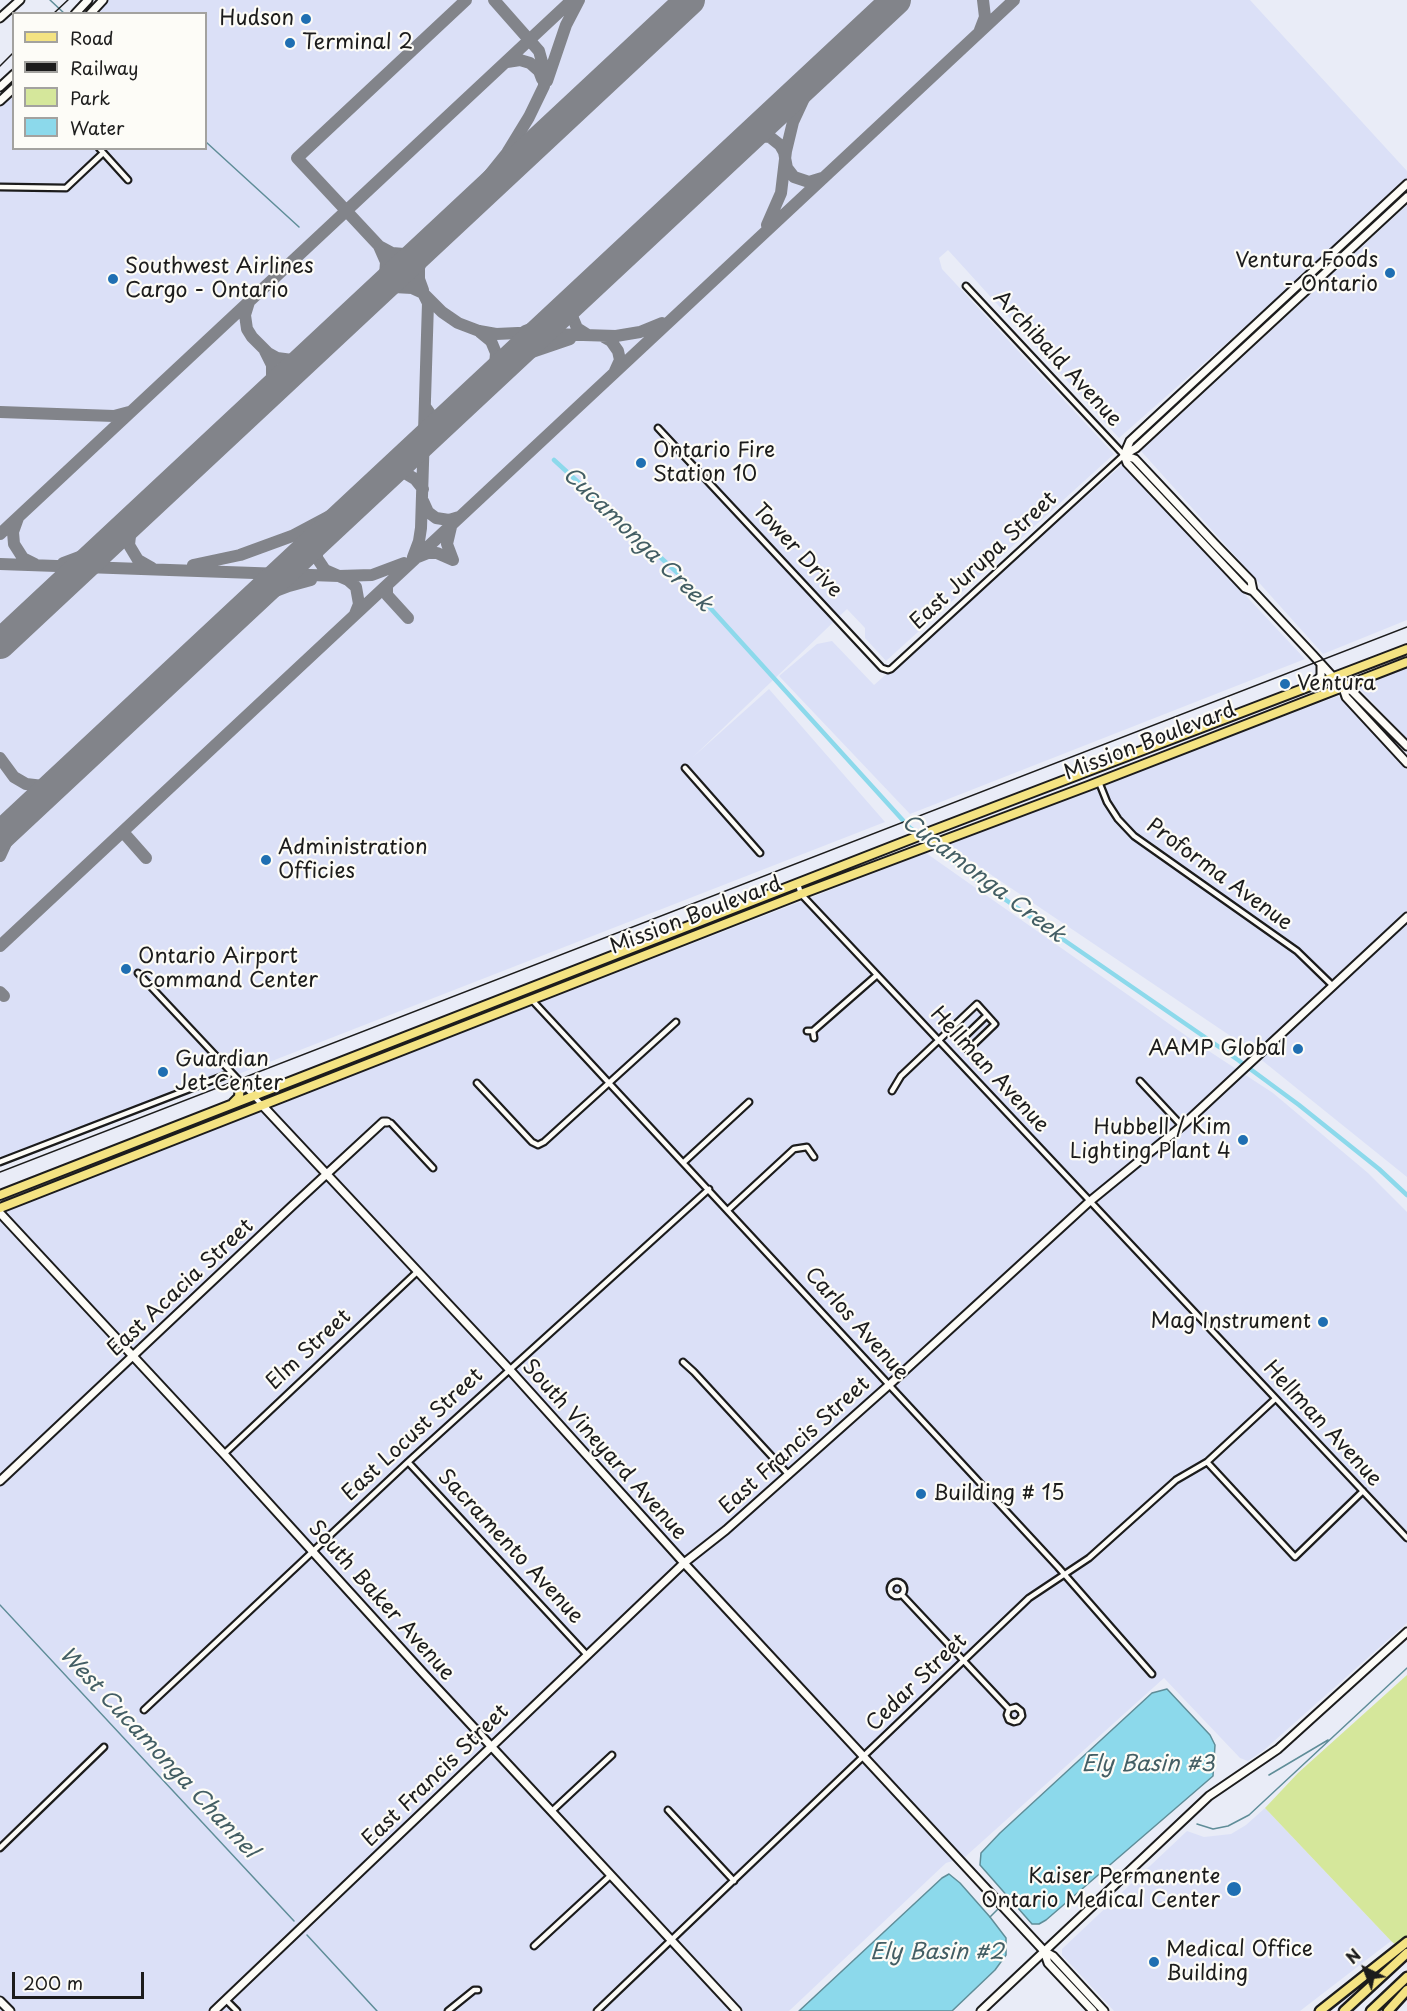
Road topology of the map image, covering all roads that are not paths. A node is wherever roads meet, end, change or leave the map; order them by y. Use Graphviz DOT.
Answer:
graph roads {
  1 [pos="20,0"];
  2 [pos="88,0"];
  3 [pos="103,0"];
  4 [pos="76,12"];
  5 [pos="92,12"];
  6 [pos="0,18"];
  7 [pos="12,76"];
  8 [pos="0,87"];
  9 [pos="12,90"];
  10 [pos="0,101"];
  11 [pos="101,150"];
  12 [pos="104,153"];
  13 [pos="128,180"];
  14 [pos="1407,184"];
  15 [pos="0,187"];
  16 [pos="1407,197"];
  17 [pos="966,286"];
  18 [pos="658,428"];
  19 [pos="1124,455"];
  20 [pos="1160,498"];
  21 [pos="1181,508"];
  22 [pos="1253,591"];
  23 [pos="1407,649"];
  24 [pos="1407,663"];
  25 [pos="1321,664"];
  26 [pos="888,670"];
  27 [pos="1334,678"];
  28 [pos="1367,678"];
  29 [pos="1343,688"];
  30 [pos="1301,690"];
  31 [pos="1360,698"];
  32 [pos="1407,746"];
  33 [pos="1407,763"];
  34 [pos="685,768"];
  35 [pos="1099,782"];
  36 [pos="760,853"];
  37 [pos="798,884"];
  38 [pos="801,894"];
  39 [pos="1407,917"];
  40 [pos="138,973"];
  41 [pos="877,975"];
  42 [pos="1333,986"];
  43 [pos="532,1000"];
  44 [pos="987,1015"];
  45 [pos="676,1022"];
  46 [pos="807,1031"];
  47 [pos="813,1031"];
  48 [pos="814,1038"];
  49 [pos="939,1042"];
  50 [pos="231,1074"];
  51 [pos="609,1081"];
  52 [pos="1140,1082"];
  53 [pos="240,1083"];
  54 [pos="477,1083"];
  55 [pos="892,1091"];
  56 [pos="252,1096"];
  57 [pos="749,1102"];
  58 [pos="232,1103"];
  59 [pos="262,1105"];
  60 [pos="387,1122"];
  61 [pos="1182,1126"];
  62 [pos="814,1157"];
  63 [pos="0,1162"];
  64 [pos="684,1162"];
  65 [pos="433,1168"];
  66 [pos="327,1173"];
  67 [pos="709,1189"];
  68 [pos="0,1195"];
  69 [pos="1089,1202"];
  70 [pos="0,1208"];
  71 [pos="728,1210"];
  72 [pos="0,1213"];
  73 [pos="418,1270"];
  74 [pos="132,1357"];
  75 [pos="683,1362"];
  76 [pos="509,1369"];
  77 [pos="889,1385"];
  78 [pos="1275,1399"];
  79 [pos="224,1454"];
  80 [pos="408,1462"];
  81 [pos="1207,1462"];
  82 [pos="788,1474"];
  83 [pos="0,1481"];
  84 [pos="1363,1491"];
  85 [pos="1407,1538"];
  86 [pos="313,1551"];
  87 [pos="684,1563"];
  88 [pos="1063,1574"];
  89 [pos="902,1595"];
  90 [pos="1407,1632"];
  91 [pos="588,1655"];
  92 [pos="964,1660"];
  93 [pos="1152,1674"];
  94 [pos="1009,1709"];
  95 [pos="144,1710"];
  96 [pos="491,1746"];
  97 [pos="104,1747"];
  98 [pos="612,1755"];
  99 [pos="864,1757"];
  100 [pos="668,1810"];
  101 [pos="552,1811"];
  102 [pos="0,1848"];
  103 [pos="611,1874"];
  104 [pos="734,1881"];
  105 [pos="672,1940"];
  106 [pos="1407,1942"];
  107 [pos="534,1946"];
  108 [pos="1044,1952"];
  109 [pos="1407,1953"];
  110 [pos="1407,1977"];
  111 [pos="478,1990"];
  112 [pos="1407,1990"];
  113 [pos="226,2000"];
  114 [pos="0,2001"];
  115 [pos="10,2011"];
  116 [pos="214,2011"];
  117 [pos="237,2011"];
  118 [pos="448,2011"];
  119 [pos="597,2011"];
  120 [pos="737,2011"];
  121 [pos="981,2011"];
  122 [pos="1093,2011"];
  123 [pos="1104,2011"];
  124 [pos="1320,2011"];
  125 [pos="1344,2011"];
  126 [pos="1371,2011"];
  127 [pos="1388,2011"];
  1 -- 6 [label="street"];
  2 -- 4 [label="street"];
  3 -- 5 [label="street"];
  7 -- 8 [label="street"];
  9 -- 10 [label="street"];
  11 -- 12 [label="street"];
  12 -- 13 [label="street"];
  12 -- 15 [label="street"];
  14 -- 19 [label="street"];
  16 -- 19 [label="street"];
  17 -- 19 [label="street, Archibald Avenue"];
  18 -- 26 [label="street, Tower Drive"];
  19 -- 20 [label="street, Archibald Avenue"];
  19 -- 21 [label="street, Archibald Avenue"];
  19 -- 26 [label="street, East Jurupa Street"];
  20 -- 21 [label="street"];
  20 -- 22 [label="street, Archibald Avenue"];
  21 -- 22 [label="street, Archibald Avenue"];
  22 -- 25 [label="street, Archibald Avenue"];
  23 -- 27 [label="main road, Mission Boulevard"];
  24 -- 28 [label="main road, Mission Boulevard"];
  25 -- 27 [label="street, Archibald Avenue"];
  25 -- 30 [label="street"];
  27 -- 29 [label="street, Archibald Avenue"];
  27 -- 30 [label="main road, Mission Boulevard"];
  28 -- 29 [label="main road, Mission Boulevard"];
  28 -- 31 [label="street"];
  29 -- 31 [label="street"];
  29 -- 33 [label="street"];
  29 -- 35 [label="main road, Mission Boulevard"];
  30 -- 37 [label="main road, Mission Boulevard"];
  31 -- 32 [label="street"];
  34 -- 36 [label="street"];
  35 -- 38 [label="main road, Mission Boulevard"];
  35 -- 42 [label="street, Proforma Avenue"];
  37 -- 38 [label="street, Hellman Avenue"];
  37 -- 56 [label="main road, Mission Boulevard"];
  38 -- 41 [label="street, Hellman Avenue"];
  38 -- 43 [label="main road, Mission Boulevard"];
  39 -- 42 [label="street, East Francis Street"];
  40 -- 50 [label="street, South Vineyard Avenue"];
  41 -- 47 [label="street"];
  41 -- 49 [label="street, Hellman Avenue"];
  42 -- 61 [label="street, East Francis Street"];
  43 -- 51 [label="street, Carlos Avenue"];
  43 -- 59 [label="main road, Mission Boulevard"];
  44 -- 44 [label="street"];
  44 -- 49 [label="street"];
  45 -- 51 [label="street"];
  46 -- 47 [label="street"];
  47 -- 48 [label="street"];
  49 -- 55 [label="street"];
  49 -- 69 [label="street, Hellman Avenue"];
  50 -- 53 [label="street, South Vineyard Avenue"];
  50 -- 63 [label="street"];
  51 -- 54 [label="street"];
  51 -- 64 [label="street, Carlos Avenue"];
  52 -- 61 [label="street"];
  53 -- 56 [label="street, South Vineyard Avenue"];
  53 -- 58 [label="main road"];
  56 -- 58 [label="main road, Mission Boulevard"];
  56 -- 59 [label="street, South Vineyard Avenue"];
  57 -- 64 [label="street"];
  58 -- 68 [label="main road, Mission Boulevard"];
  59 -- 66 [label="street, South Vineyard Avenue"];
  59 -- 70 [label="main road, Mission Boulevard"];
  60 -- 65 [label="street"];
  60 -- 66 [label="street, East Acacia Street"];
  61 -- 69 [label="street, East Francis Street"];
  62 -- 71 [label="street"];
  64 -- 67 [label="street, Carlos Avenue"];
  66 -- 73 [label="street, South Vineyard Avenue"];
  66 -- 74 [label="street, East Acacia Street"];
  67 -- 71 [label="street, Carlos Avenue"];
  67 -- 76 [label="street, East Locust Street"];
  69 -- 77 [label="street, East Francis Street"];
  69 -- 78 [label="street, Hellman Avenue"];
  71 -- 77 [label="street, Carlos Avenue"];
  72 -- 74 [label="street, South Baker Avenue"];
  73 -- 76 [label="street, South Vineyard Avenue"];
  73 -- 79 [label="street, Elm Street"];
  74 -- 79 [label="street, South Baker Avenue"];
  74 -- 83 [label="street, East Acacia Street"];
  75 -- 82 [label="street"];
  76 -- 80 [label="street, East Locust Street"];
  76 -- 87 [label="street, South Vineyard Avenue"];
  77 -- 82 [label="street, East Francis Street"];
  77 -- 88 [label="street, Carlos Avenue"];
  78 -- 81 [label="street, Cedar Street"];
  78 -- 84 [label="street, Hellman Avenue"];
  79 -- 86 [label="street, South Baker Avenue"];
  80 -- 86 [label="street, East Locust Street"];
  80 -- 91 [label="street, Sacramento Avenue"];
  81 -- 84 [label="street"];
  81 -- 88 [label="street, Cedar Street"];
  82 -- 87 [label="street, East Francis Street"];
  84 -- 85 [label="street, Hellman Avenue"];
  86 -- 95 [label="street, East Locust Street"];
  86 -- 96 [label="street, South Baker Avenue"];
  87 -- 91 [label="street, East Francis Street"];
  87 -- 99 [label="street, South Vineyard Avenue"];
  88 -- 92 [label="street, Cedar Street"];
  88 -- 93 [label="street, Carlos Avenue"];
  89 -- 92 [label="street"];
  90 -- 108 [label="street"];
  91 -- 96 [label="street, East Francis Street"];
  92 -- 94 [label="street"];
  92 -- 99 [label="street, Cedar Street"];
  96 -- 101 [label="street, South Baker Avenue"];
  96 -- 113 [label="street, East Francis Street"];
  97 -- 102 [label="street"];
  98 -- 101 [label="street"];
  99 -- 104 [label="street, Cedar Street"];
  99 -- 108 [label="street, South Vineyard Avenue"];
  100 -- 104 [label="street"];
  101 -- 103 [label="street, South Baker Avenue"];
  103 -- 105 [label="street, South Baker Avenue"];
  103 -- 107 [label="street"];
  104 -- 105 [label="street, Cedar Street"];
  105 -- 119 [label="street, Cedar Street"];
  105 -- 120 [label="street, South Baker Avenue"];
  106 -- 124 [label="highway"];
  108 -- 121 [label="street"];
  108 -- 122 [label="street, South Vineyard Avenue"];
  108 -- 123 [label="street, South Vineyard Avenue"];
  109 -- 125 [label="highway"];
  110 -- 126 [label="highway"];
  111 -- 118 [label="street"];
  112 -- 127 [label="highway"];
  113 -- 116 [label="street, East Francis Street"];
  113 -- 117 [label="street"];
  114 -- 115 [label="street"];
}
